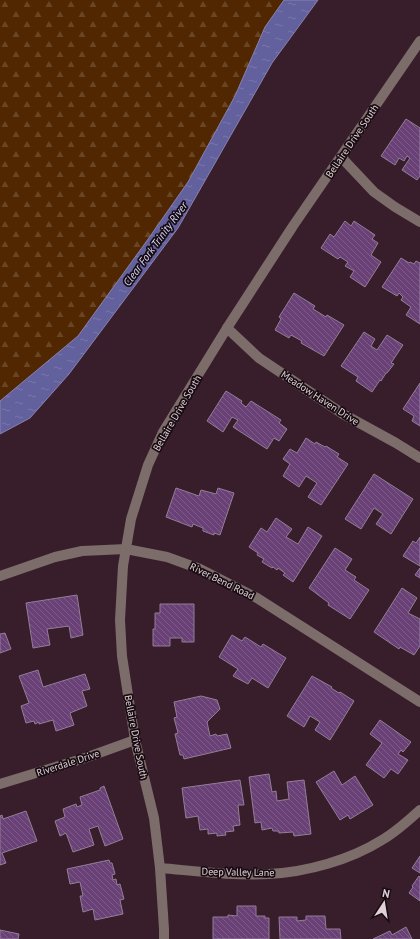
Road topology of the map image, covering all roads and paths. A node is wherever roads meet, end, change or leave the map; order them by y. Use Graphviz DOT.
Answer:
graph roads {
  1 [pos="420,41"];
  2 [pos="342,157"];
  3 [pos="420,222"];
  4 [pos="227,328"];
  5 [pos="420,458"];
  6 [pos="126,549"];
  7 [pos="0,576"];
  8 [pos="420,702"];
  9 [pos="135,740"];
  10 [pos="0,784"];
  11 [pos="420,810"];
  12 [pos="160,868"];
  13 [pos="164,939"];
  1 -- 2 [label="street, Bellaire Drive South"];
  2 -- 3 [label="street"];
  2 -- 4 [label="street, Bellaire Drive South"];
  4 -- 5 [label="street, Meadow Haven Drive"];
  4 -- 6 [label="street, Bellaire Drive South"];
  6 -- 7 [label="street, River Bend Road"];
  6 -- 8 [label="street, River Bend Road"];
  6 -- 9 [label="street, Bellaire Drive South"];
  9 -- 10 [label="street, Riverdale Drive"];
  9 -- 12 [label="street, Bellaire Drive South"];
  11 -- 12 [label="street, Deep Valley Lane"];
  12 -- 13 [label="street, Bellaire Drive South"];
}
